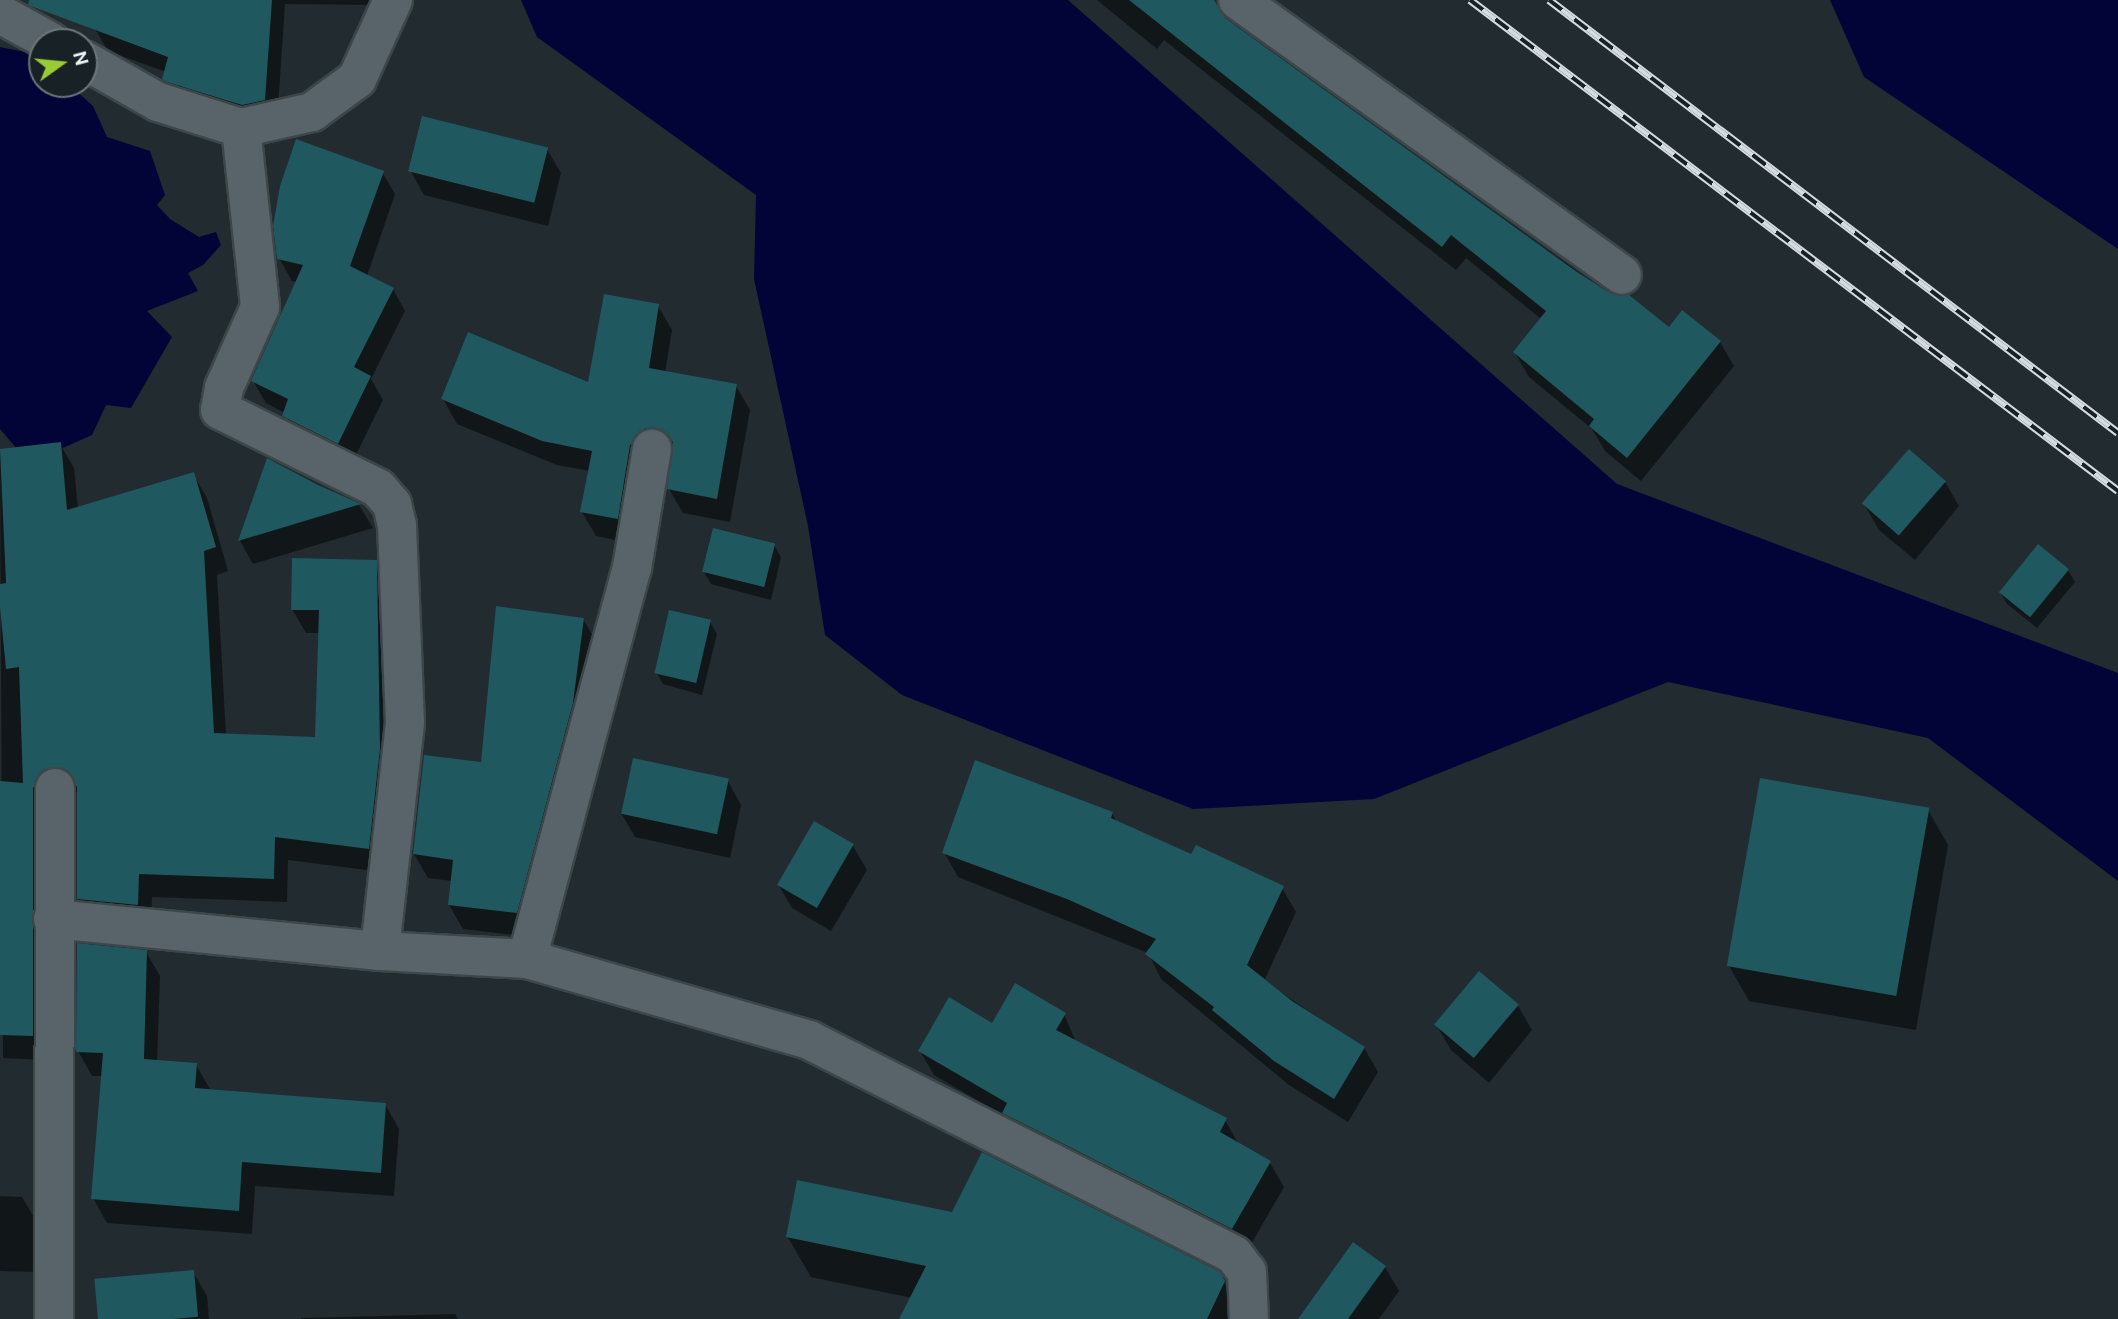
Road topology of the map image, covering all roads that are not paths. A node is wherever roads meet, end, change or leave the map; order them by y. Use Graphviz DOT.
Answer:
graph roads {
  1 [pos="394,0"];
  2 [pos="1238,0"];
  3 [pos="0,14"];
  4 [pos="28,29"];
  5 [pos="98,68"];
  6 [pos="241,128"];
  7 [pos="1622,275"];
  8 [pos="652,449"];
  9 [pos="55,788"];
  10 [pos="53,919"];
  11 [pos="380,951"];
  12 [pos="527,958"];
  13 [pos="54,1319"];
  14 [pos="1249,1319"];
  1 -- 6 [label="street"];
  2 -- 7 [label="street"];
  3 -- 4 [label="street"];
  5 -- 6 [label="street"];
  6 -- 11 [label="street"];
  8 -- 12 [label="street"];
  9 -- 10 [label="street"];
  10 -- 11 [label="street"];
  10 -- 13 [label="street"];
  11 -- 12 [label="street"];
  12 -- 14 [label="street"];
}
